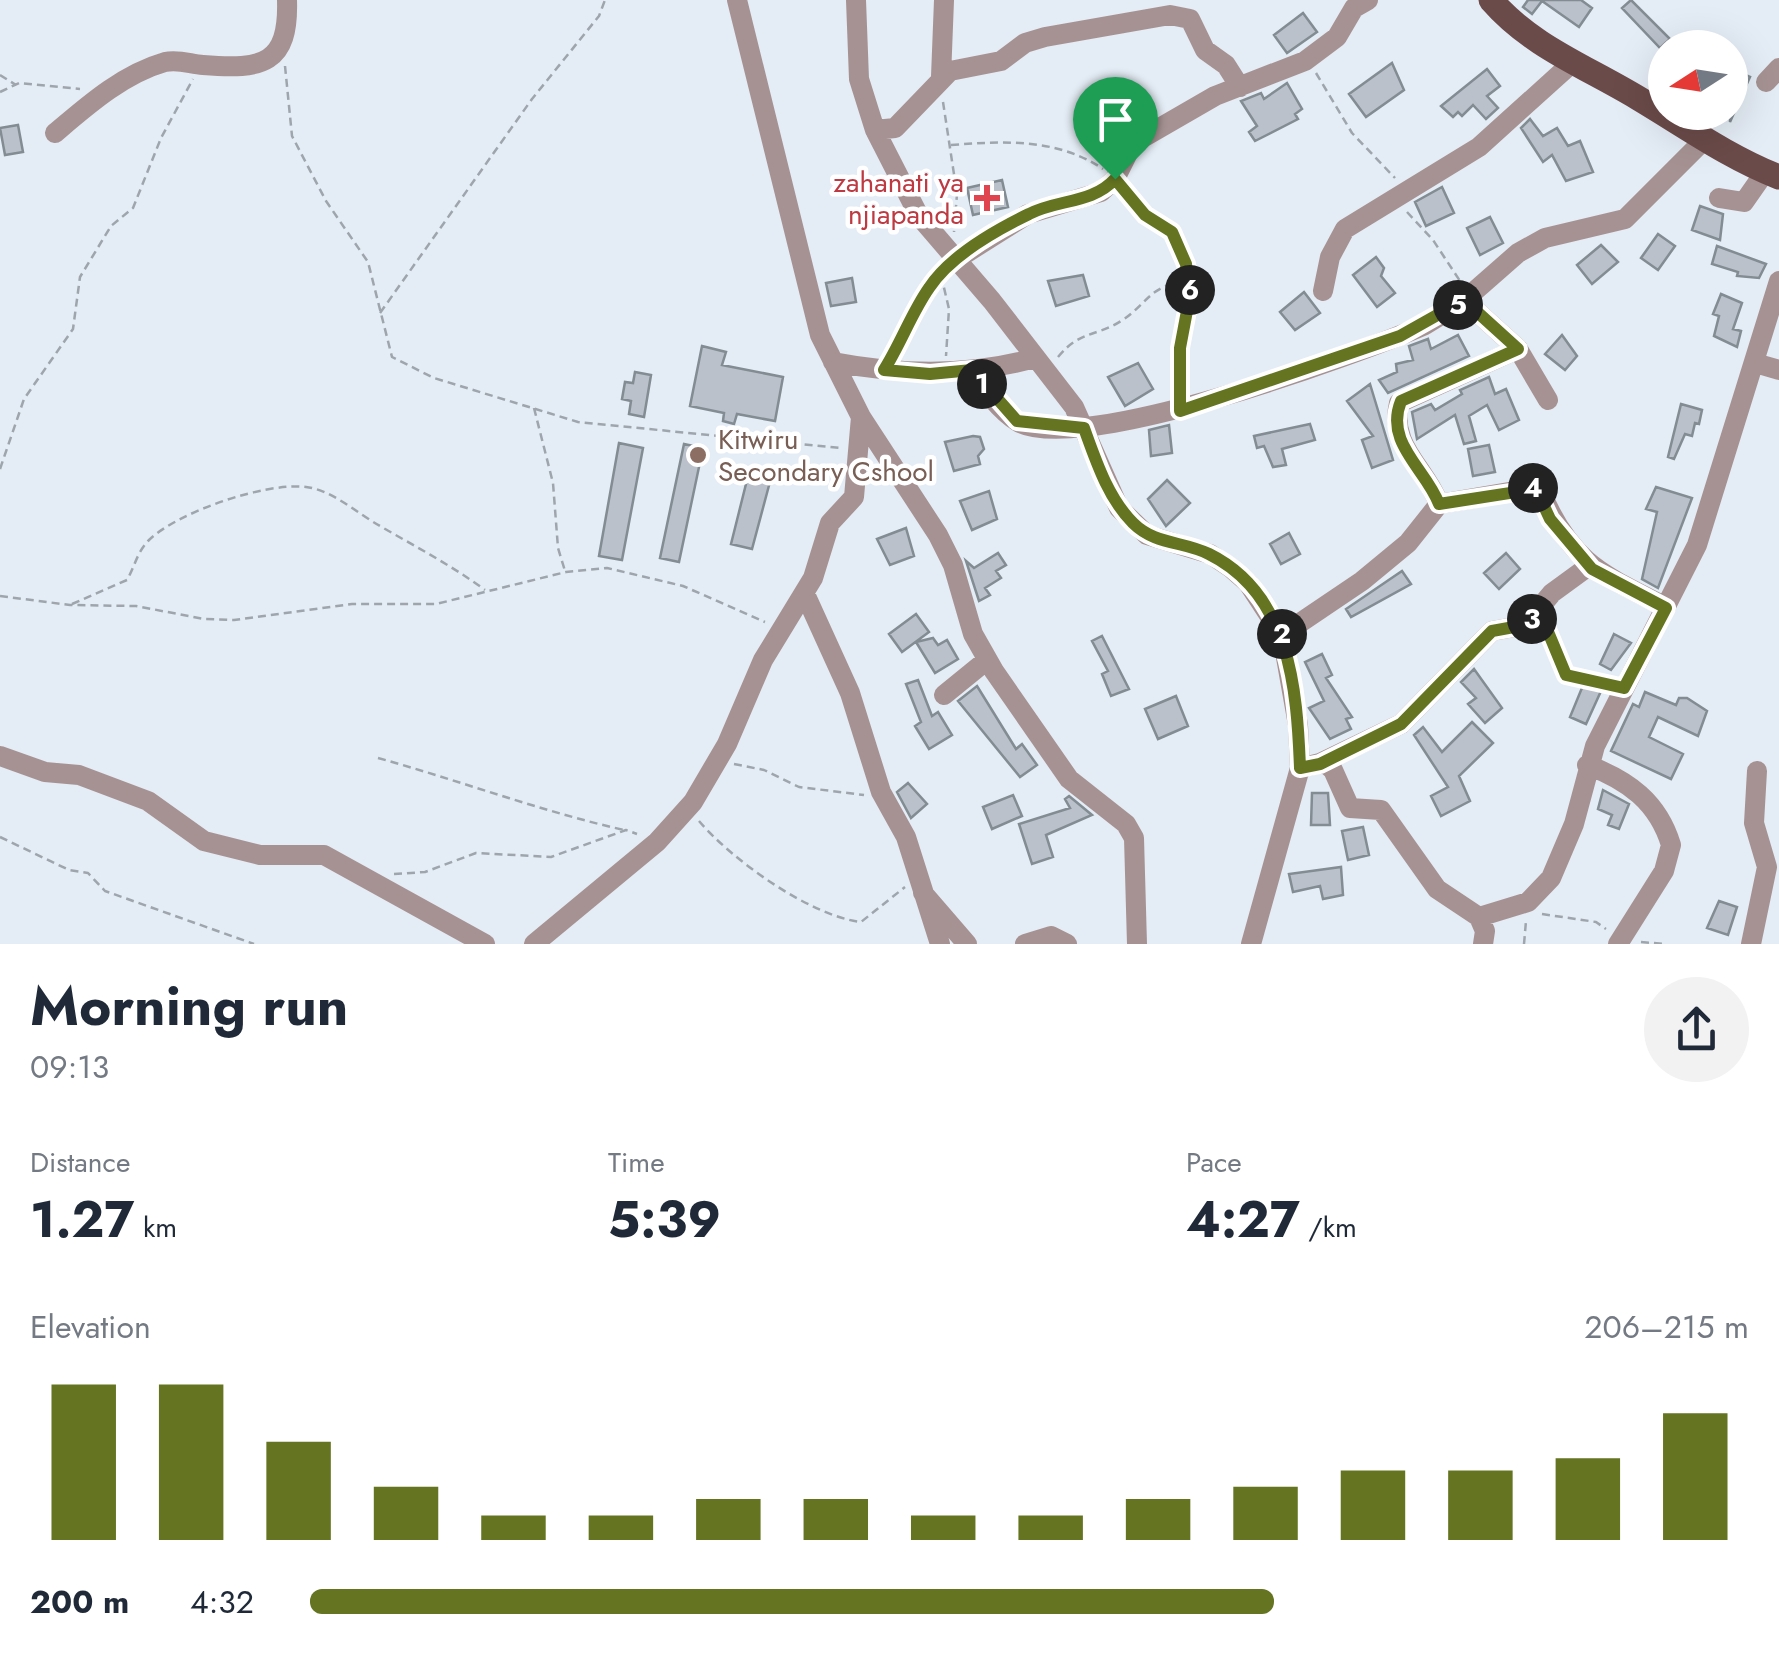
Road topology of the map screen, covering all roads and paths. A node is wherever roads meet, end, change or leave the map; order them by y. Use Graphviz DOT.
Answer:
graph roads {
  1 [pos="287,0"];
  2 [pos="605,0"];
  3 [pos="856,0"];
  4 [pos="944,0"];
  5 [pos="1368,0"];
  6 [pos="1491,0"];
  7 [pos="734,4"];
  8 [pos="1188,10"];
  9 [pos="284,46"];
  10 [pos="1305,61"];
  11 [pos="1572,63"];
  12 [pos="201,65"];
  13 [pos="0,75"];
  14 [pos="941,77"];
  15 [pos="16,85"];
  16 [pos="1240,87"];
  17 [pos="0,92"];
  18 [pos="100,95"];
  19 [pos="875,130"];
  20 [pos="55,133"];
  21 [pos="1704,140"];
  22 [pos="951,145"];
  23 [pos="1772,175"];
  24 [pos="1115,179"];
  25 [pos="1399,196"];
  26 [pos="1720,198"];
  27 [pos="955,256"];
  28 [pos="940,274"];
  29 [pos="1190,281"];
  30 [pos="1779,281"];
  31 [pos="1323,292"];
  32 [pos="1467,297"];
  33 [pos="379,314"];
  34 [pos="1518,349"];
  35 [pos="1035,358"];
  36 [pos="833,362"];
  37 [pos="1755,363"];
  38 [pos="884,370"];
  39 [pos="972,370"];
  40 [pos="1779,370"];
  41 [pos="943,372"];
  42 [pos="1049,376"];
  43 [pos="1548,400"];
  44 [pos="533,406"];
  45 [pos="1180,411"];
  46 [pos="861,417"];
  47 [pos="1084,428"];
  48 [pos="861,450"];
  49 [pos="0,469"];
  50 [pos="1439,504"];
  51 [pos="1589,566"];
  52 [pos="566,572"];
  53 [pos="486,591"];
  54 [pos="805,594"];
  55 [pos="0,596"];
  56 [pos="70,605"];
  57 [pos="1666,608"];
  58 [pos="1539,610"];
  59 [pos="780,630"];
  60 [pos="1282,635"];
  61 [pos="987,660"];
  62 [pos="1624,688"];
  63 [pos="944,695"];
  64 [pos="727,744"];
  65 [pos="0,756"];
  66 [pos="378,758"];
  67 [pos="1324,762"];
  68 [pos="1587,764"];
  69 [pos="1300,768"];
  70 [pos="1758,771"];
  71 [pos="881,792"];
  72 [pos="688,808"];
  73 [pos="626,830"];
  74 [pos="0,838"];
  75 [pos="656,842"];
  76 [pos="365,881"];
  77 [pos="918,886"];
  78 [pos="1528,905"];
  79 [pos="1479,917"];
  80 [pos="1620,940"];
  81 [pos="254,944"];
  82 [pos="485,944"];
  83 [pos="534,944"];
  84 [pos="940,944"];
  85 [pos="967,944"];
  86 [pos="1025,944"];
  87 [pos="1067,944"];
  88 [pos="1137,944"];
  89 [pos="1250,944"];
  90 [pos="1483,944"];
  91 [pos="1524,944"];
  92 [pos="1664,944"];
  93 [pos="1751,944"];
  1 -- 9 [label="street"];
  2 -- 33 [label="path"];
  3 -- 19 [label="street"];
  4 -- 14 [label="street"];
  5 -- 10 [label="street"];
  6 -- 11 [label="main road"];
  7 -- 36 [label="street"];
  8 -- 14 [label="street"];
  8 -- 16 [label="street"];
  9 -- 12 [label="street"];
  9 -- 33 [label="path"];
  10 -- 16 [label="street"];
  10 -- 25 [label="path"];
  11 -- 21 [label="main road"];
  11 -- 25 [label="street"];
  12 -- 18 [label="street"];
  12 -- 49 [label="path"];
  13 -- 15 [label="path"];
  14 -- 19 [label="street"];
  14 -- 22 [label="path"];
  15 -- 17 [label="path"];
  15 -- 18 [label="path"];
  16 -- 24 [label="street"];
  18 -- 20 [label="street"];
  19 -- 27 [label="street"];
  21 -- 23 [label="main road"];
  21 -- 32 [label="street"];
  22 -- 24 [label="path"];
  22 -- 27 [label="path"];
  23 -- 26 [label="street"];
  24 -- 27 [label="street"];
  24 -- 29 [label="path"];
  25 -- 31 [label="street"];
  25 -- 32 [label="path"];
  27 -- 28 [label="path"];
  27 -- 35 [label="street"];
  28 -- 38 [label="path"];
  28 -- 41 [label="path"];
  29 -- 42 [label="path"];
  29 -- 45 [label="path"];
  30 -- 37 [label="street"];
  32 -- 34 [label="street"];
  32 -- 45 [label="street"];
  33 -- 44 [label="path"];
  34 -- 43 [label="street"];
  34 -- 50 [label="street"];
  35 -- 39 [label="street"];
  35 -- 42 [label="street"];
  36 -- 38 [label="street"];
  36 -- 46 [label="street"];
  37 -- 40 [label="street"];
  37 -- 57 [label="street"];
  38 -- 41 [label="street"];
  39 -- 41 [label="street"];
  39 -- 47 [label="street"];
  42 -- 47 [label="street"];
  44 -- 48 [label="path"];
  44 -- 52 [label="path"];
  45 -- 47 [label="street"];
  46 -- 48 [label="street"];
  46 -- 61 [label="street"];
  47 -- 60 [label="street"];
  48 -- 54 [label="street"];
  50 -- 51 [label="street"];
  50 -- 60 [label="street"];
  51 -- 57 [label="street"];
  51 -- 58 [label="street"];
  52 -- 53 [label="path"];
  52 -- 59 [label="path"];
  53 -- 56 [label="path"];
  53 -- 56 [label="path"];
  54 -- 59 [label="street"];
  54 -- 71 [label="street"];
  55 -- 56 [label="path"];
  57 -- 62 [label="street"];
  58 -- 62 [label="path"];
  58 -- 67 [label="street"];
  59 -- 64 [label="street"];
  60 -- 69 [label="street"];
  61 -- 63 [label="street"];
  61 -- 88 [label="street"];
  62 -- 68 [label="street"];
  64 -- 71 [label="path"];
  64 -- 72 [label="street"];
  65 -- 76 [label="street"];
  66 -- 73 [label="path"];
  67 -- 69 [label="street"];
  67 -- 79 [label="street"];
  68 -- 78 [label="street"];
  68 -- 80 [label="street"];
  69 -- 89 [label="street"];
  70 -- 93 [label="street"];
  71 -- 77 [label="street"];
  72 -- 75 [label="street"];
  72 -- 77 [label="path"];
  73 -- 75 [label="path"];
  73 -- 76 [label="path"];
  74 -- 81 [label="path"];
  75 -- 83 [label="street"];
  76 -- 82 [label="street"];
  77 -- 84 [label="street"];
  77 -- 85 [label="street"];
  78 -- 79 [label="street"];
  78 -- 80 [label="path"];
  78 -- 91 [label="path"];
  79 -- 90 [label="street"];
  80 -- 92 [label="path"];
  86 -- 87 [label="street"];
}
